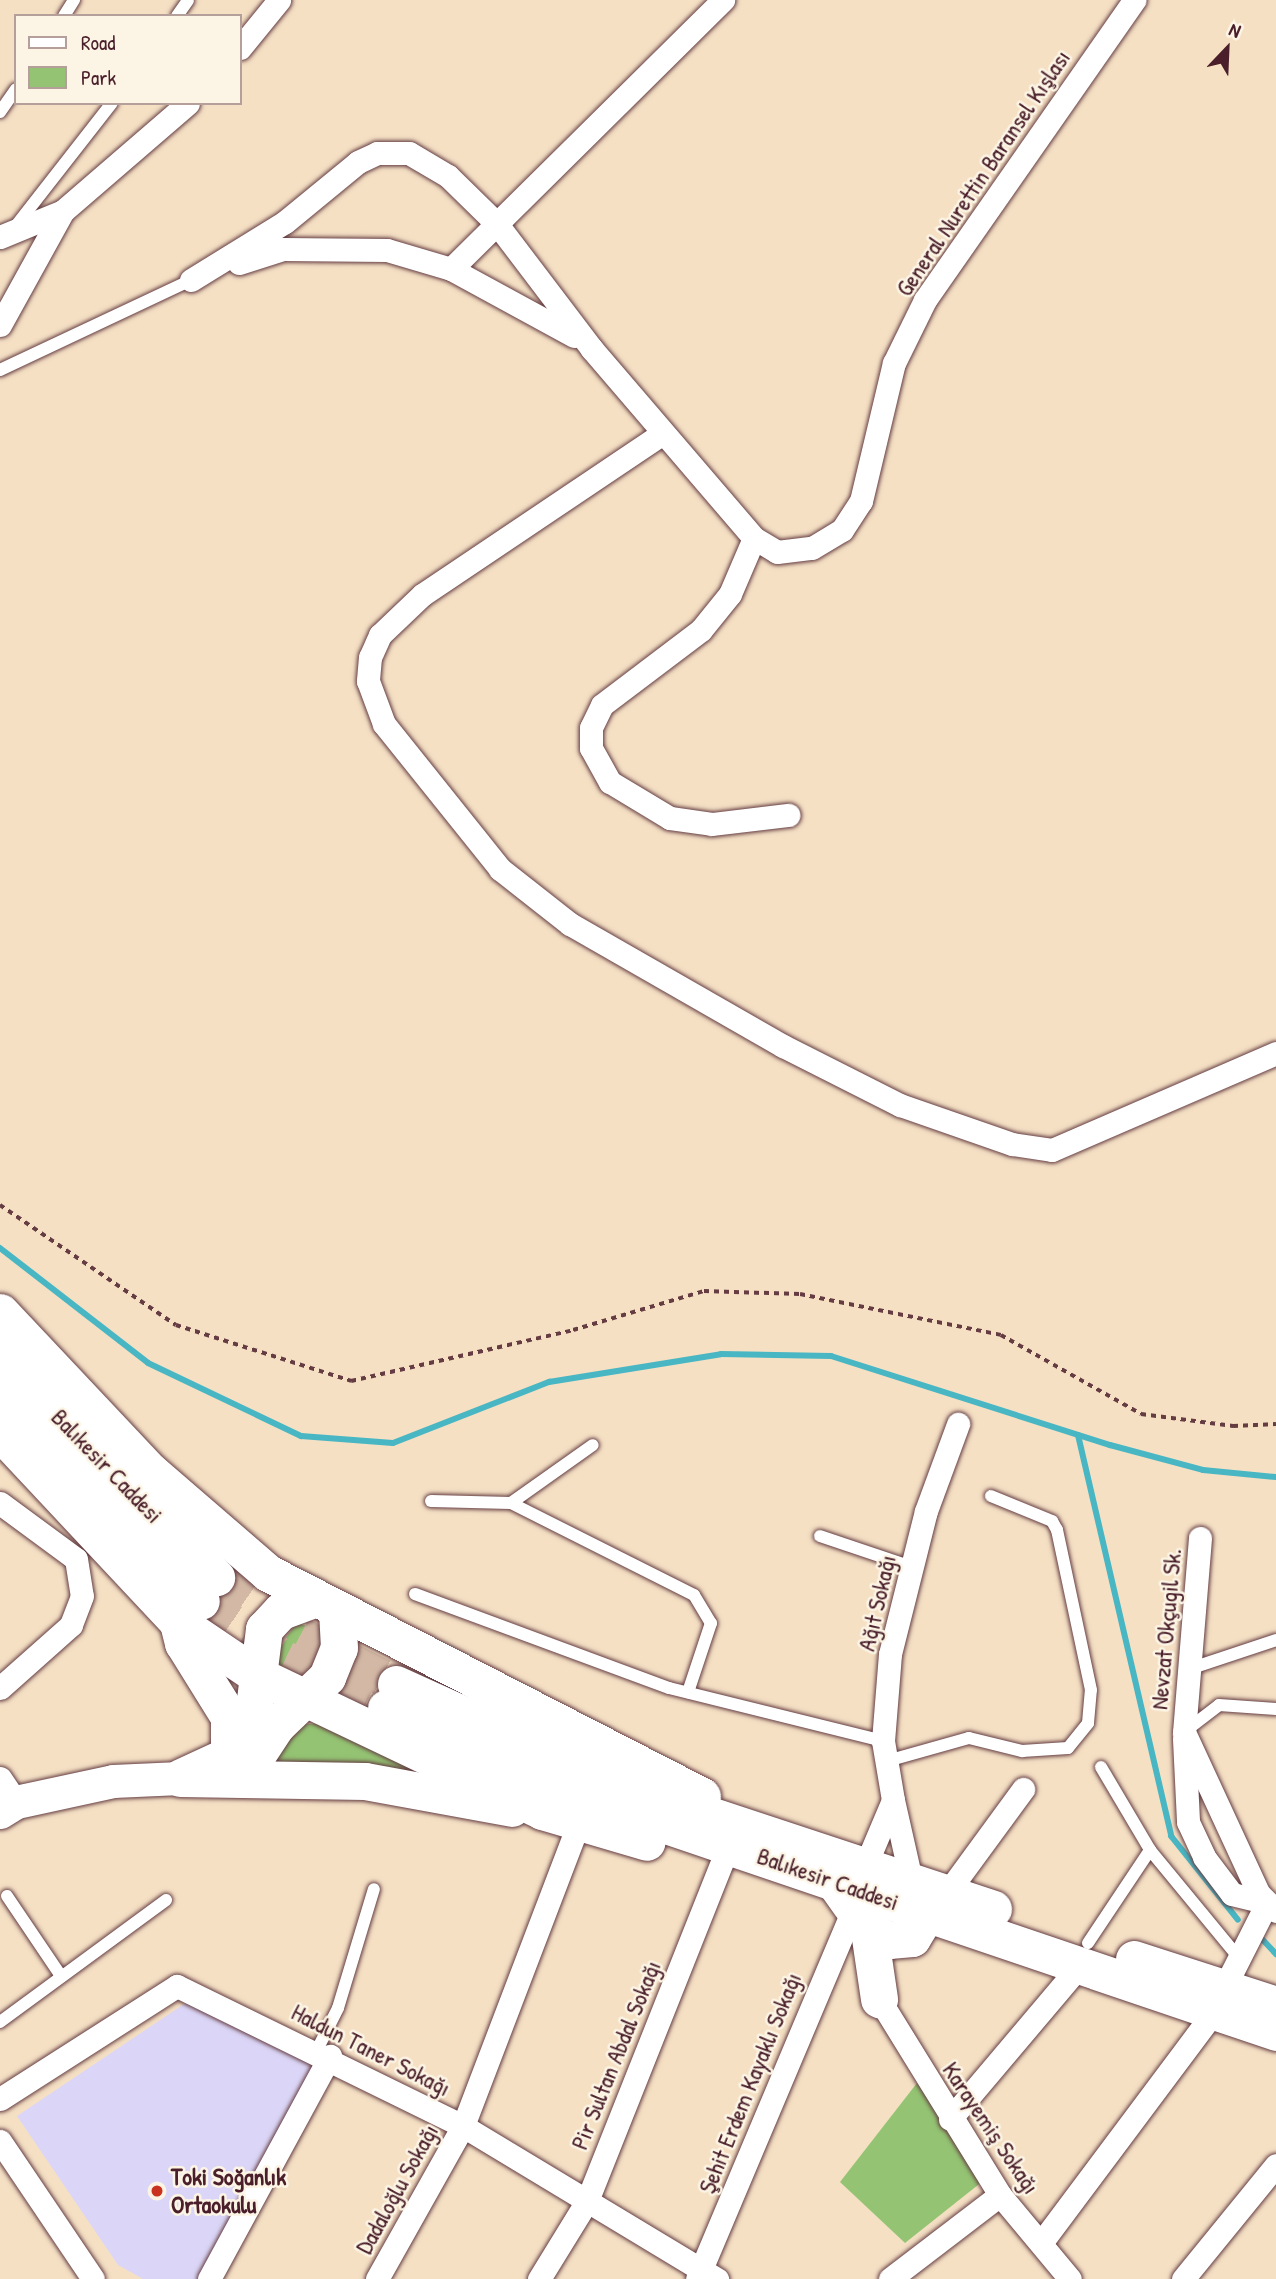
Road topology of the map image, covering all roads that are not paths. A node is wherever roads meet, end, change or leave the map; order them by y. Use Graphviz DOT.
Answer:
graph roads {
  1 [pos="279,0"];
  2 [pos="723,0"];
  3 [pos="730,0"];
  4 [pos="1134,0"];
  5 [pos="242,46"];
  6 [pos="667,53"];
  7 [pos="14,92"];
  8 [pos="111,105"];
  9 [pos="186,105"];
  10 [pos="0,112"];
  11 [pos="63,211"];
  12 [pos="497,224"];
  13 [pos="6,234"];
  14 [pos="452,269"];
  15 [pos="191,280"];
  16 [pos="0,325"];
  17 [pos="591,348"];
  18 [pos="0,370"];
  19 [pos="663,433"];
  20 [pos="754,538"];
  21 [pos="788,815"];
  22 [pos="1276,1053"];
  23 [pos="0,1312"];
  24 [pos="0,1351"];
  25 [pos="0,1393"];
  26 [pos="957,1424"];
  27 [pos="0,1432"];
  28 [pos="593,1445"];
  29 [pos="991,1496"];
  30 [pos="431,1501"];
  31 [pos="0,1503"];
  32 [pos="511,1503"];
  33 [pos="820,1536"];
  34 [pos="1200,1538"];
  35 [pos="912,1567"];
  36 [pos="415,1594"];
  37 [pos="199,1600"];
  38 [pos="324,1607"];
  39 [pos="1276,1640"];
  40 [pos="1189,1669"];
  41 [pos="255,1674"];
  42 [pos="0,1688"];
  43 [pos="688,1692"];
  44 [pos="304,1700"];
  45 [pos="1276,1709"];
  46 [pos="1184,1732"];
  47 [pos="885,1751"];
  48 [pos="1101,1767"];
  49 [pos="229,1768"];
  50 [pos="180,1777"];
  51 [pos="1023,1789"];
  52 [pos="5,1798"];
  53 [pos="893,1800"];
  54 [pos="542,1811"];
  55 [pos="579,1824"];
  56 [pos="735,1833"];
  57 [pos="693,1836"];
  58 [pos="1150,1850"];
  59 [pos="866,1864"];
  60 [pos="911,1880"];
  61 [pos="374,1889"];
  62 [pos="7,1896"];
  63 [pos="166,1900"];
  64 [pos="853,1907"];
  65 [pos="1272,1907"];
  66 [pos="928,1915"];
  67 [pos="1084,1954"];
  68 [pos="61,1976"];
  69 [pos="1225,1987"];
  70 [pos="879,1999"];
  71 [pos="1276,2005"];
  72 [pos="0,2022"];
  73 [pos="1276,2032"];
  74 [pos="324,2053"];
  75 [pos="0,2099"];
  76 [pos="950,2119"];
  77 [pos="463,2126"];
  78 [pos="0,2141"];
  79 [pos="1276,2165"];
  80 [pos="1000,2195"];
  81 [pos="587,2201"];
  82 [pos="1041,2244"];
  83 [pos="705,2276"];
  84 [pos="93,2279"];
  85 [pos="209,2279"];
  86 [pos="377,2279"];
  87 [pos="539,2279"];
  88 [pos="890,2279"];
  89 [pos="1070,2279"];
  90 [pos="1183,2279"];
  1 -- 5 [label="street"];
  2 -- 6 [label="street"];
  3 -- 6 [label="street"];
  4 -- 20 [label="street, General Nurettin Baransel Kışlası"];
  6 -- 12 [label="street"];
  7 -- 10 [label="lane"];
  8 -- 13 [label="lane"];
  9 -- 11 [label="street"];
  11 -- 13 [label="street"];
  11 -- 16 [label="street"];
  12 -- 14 [label="street"];
  12 -- 15 [label="street, General Nurettin Baransel Kışlası"];
  12 -- 17 [label="street, General Nurettin Baransel Kışlası"];
  14 -- 15 [label="street, General Nurettin Baransel Kışlası"];
  14 -- 17 [label="street, General Nurettin Baransel Kışlası"];
  15 -- 18 [label="lane, General Nurettin Baransel Kışlası"];
  17 -- 19 [label="street, General Nurettin Baransel Kışlası"];
  19 -- 20 [label="street, General Nurettin Baransel Kışlası"];
  19 -- 22 [label="street"];
  20 -- 21 [label="street"];
  23 -- 38 [label="main road"];
  24 -- 37 [label="main road, Balıkesir Caddesi"];
  25 -- 37 [label="main road, Balıkesir Caddesi"];
  26 -- 35 [label="street, Ağıt Sokağı"];
  27 -- 37 [label="main road"];
  28 -- 32 [label="lane"];
  29 -- 47 [label="lane"];
  30 -- 32 [label="lane"];
  31 -- 42 [label="street"];
  32 -- 43 [label="lane"];
  33 -- 35 [label="lane"];
  34 -- 40 [label="street, Nevzat Okçugil Sk."];
  35 -- 47 [label="street, Ağıt Sokağı"];
  36 -- 43 [label="lane"];
  37 -- 41 [label="main road"];
  37 -- 49 [label="main road"];
  38 -- 41 [label="main road"];
  38 -- 44 [label="main road"];
  38 -- 56 [label="main road"];
  39 -- 40 [label="lane"];
  40 -- 46 [label="street, Nevzat Okçugil Sk."];
  41 -- 44 [label="main road"];
  41 -- 49 [label="main road"];
  43 -- 47 [label="lane"];
  44 -- 49 [label="main road"];
  44 -- 54 [label="main road"];
  45 -- 46 [label="lane"];
  46 -- 65 [label="street, Nevzat Okçugil Sk."];
  46 -- 65 [label="street"];
  47 -- 53 [label="street, Ağıt Sokağı"];
  48 -- 58 [label="lane"];
  49 -- 50 [label="main road"];
  49 -- 54 [label="main road"];
  50 -- 52 [label="main road"];
  51 -- 66 [label="street"];
  53 -- 59 [label="street"];
  53 -- 60 [label="street, Ağıt Sokağı"];
  54 -- 55 [label="main road"];
  55 -- 57 [label="main road"];
  55 -- 77 [label="street, Dadaloğlu Sokağı"];
  56 -- 57 [label="main road, Balıkesir Caddesi"];
  56 -- 57 [label="main road, Balıkesir Caddesi"];
  56 -- 59 [label="main road, Balıkesir Caddesi"];
  56 -- 64 [label="main road, Balıkesir Caddesi"];
  56 -- 81 [label="street, Pir Sultan Abdal Sokağı"];
  58 -- 67 [label="lane"];
  58 -- 69 [label="lane"];
  59 -- 60 [label="main road, Balıkesir Caddesi"];
  60 -- 66 [label="main road"];
  61 -- 74 [label="lane"];
  62 -- 68 [label="lane"];
  63 -- 68 [label="lane"];
  64 -- 66 [label="main road, Balıkesir Caddesi"];
  64 -- 66 [label="main road"];
  64 -- 70 [label="main road"];
  64 -- 83 [label="street, Şehit Erdem Kayaklı Sokağı"];
  65 -- 69 [label="street"];
  66 -- 67 [label="main road, Balıkesir Caddesi"];
  66 -- 70 [label="main road"];
  67 -- 69 [label="main road, Balıkesir Caddesi"];
  67 -- 76 [label="street"];
  68 -- 72 [label="lane"];
  69 -- 71 [label="main road, Balıkesir Caddesi"];
  69 -- 73 [label="main road, Balıkesir Caddesi"];
  69 -- 82 [label="street"];
  70 -- 76 [label="street, Karayemiş Sokağı"];
  74 -- 75 [label="street, Haldun Taner Sokağı"];
  74 -- 77 [label="street, Haldun Taner Sokağı"];
  74 -- 85 [label="street"];
  76 -- 80 [label="street, Karayemiş Sokağı"];
  77 -- 81 [label="street, Haldun Taner Sokağı"];
  77 -- 86 [label="street, Dadaloğlu Sokağı"];
  78 -- 84 [label="street"];
  79 -- 90 [label="street"];
  80 -- 82 [label="street, Karayemiş Sokağı"];
  80 -- 88 [label="street"];
  81 -- 83 [label="street, Haldun Taner Sokağı"];
  81 -- 87 [label="street, Pir Sultan Abdal Sokağı"];
  82 -- 89 [label="street, Karayemiş Sokağı"];
}
